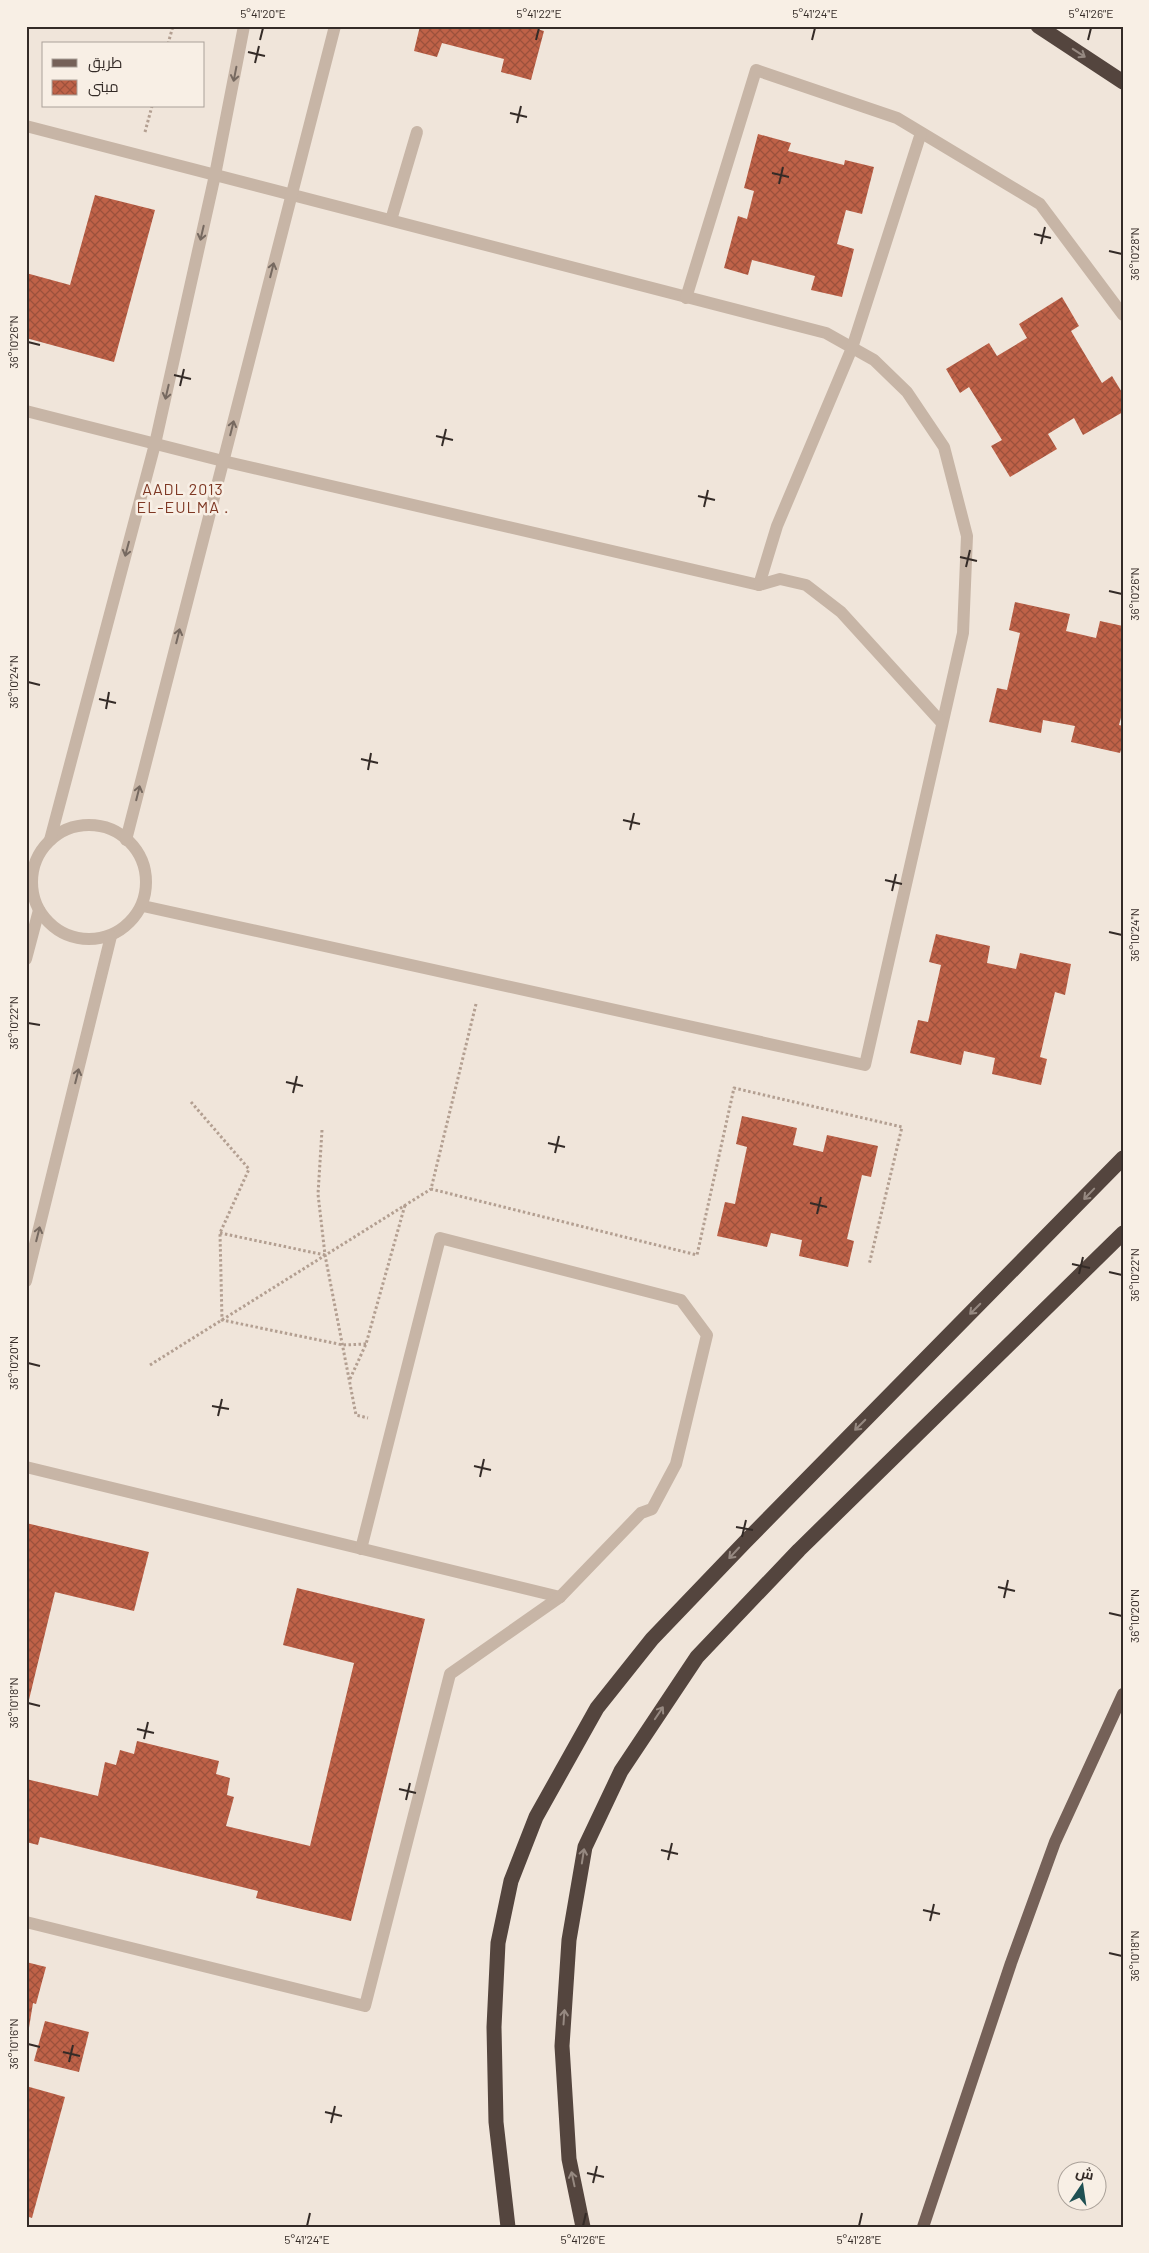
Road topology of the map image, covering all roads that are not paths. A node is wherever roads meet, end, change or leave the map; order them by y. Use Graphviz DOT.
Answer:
graph roads {
  1 [pos="244,26"];
  2 [pos="335,26"];
  3 [pos="1038,26"];
  4 [pos="1123,82"];
  5 [pos="26,126"];
  6 [pos="416,132"];
  7 [pos="921,133"];
  8 [pos="216,175"];
  9 [pos="292,194"];
  10 [pos="391,220"];
  11 [pos="686,298"];
  12 [pos="1123,315"];
  13 [pos="852,348"];
  14 [pos="26,411"];
  15 [pos="155,444"];
  16 [pos="224,461"];
  17 [pos="759,585"];
  18 [pos="942,723"];
  19 [pos="50,840"];
  20 [pos="126,840"];
  21 [pos="29,870"];
  22 [pos="143,906"];
  23 [pos="39,910"];
  24 [pos="111,936"];
  25 [pos="26,959"];
  26 [pos="1123,1158"];
  27 [pos="1123,1233"];
  28 [pos="26,1281"];
  29 [pos="26,1467"];
  30 [pos="361,1548"];
  31 [pos="560,1597"];
  32 [pos="1123,1694"];
  33 [pos="26,1922"];
  34 [pos="508,2227"];
  35 [pos="583,2227"];
  36 [pos="924,2227"];
  1 -- 8 [label="street, one-way"];
  2 -- 9 [label="street"];
  3 -- 4 [label="highway, one-way"];
  5 -- 8 [label="street"];
  6 -- 10 [label="street"];
  7 -- 11 [label="street"];
  7 -- 12 [label="street"];
  7 -- 13 [label="street"];
  8 -- 9 [label="street"];
  8 -- 15 [label="street, one-way"];
  9 -- 10 [label="street"];
  16 -- 9 [label="street, one-way"];
  10 -- 11 [label="street"];
  11 -- 13 [label="street"];
  13 -- 17 [label="street"];
  13 -- 18 [label="street"];
  14 -- 15 [label="street"];
  15 -- 16 [label="street"];
  15 -- 19 [label="street, one-way"];
  16 -- 17 [label="street"];
  20 -- 16 [label="street, one-way"];
  17 -- 18 [label="street"];
  18 -- 22 [label="street"];
  19 -- 20 [label="street"];
  19 -- 21 [label="street"];
  20 -- 22 [label="street"];
  21 -- 23 [label="street"];
  22 -- 24 [label="street"];
  23 -- 24 [label="street"];
  23 -- 25 [label="street"];
  28 -- 24 [label="street, one-way"];
  26 -- 34 [label="highway, one-way"];
  35 -- 27 [label="highway, one-way"];
  29 -- 30 [label="street"];
  30 -- 31 [label="street"];
  30 -- 31 [label="street"];
  31 -- 33 [label="street"];
  32 -- 36 [label="main road"];
}
